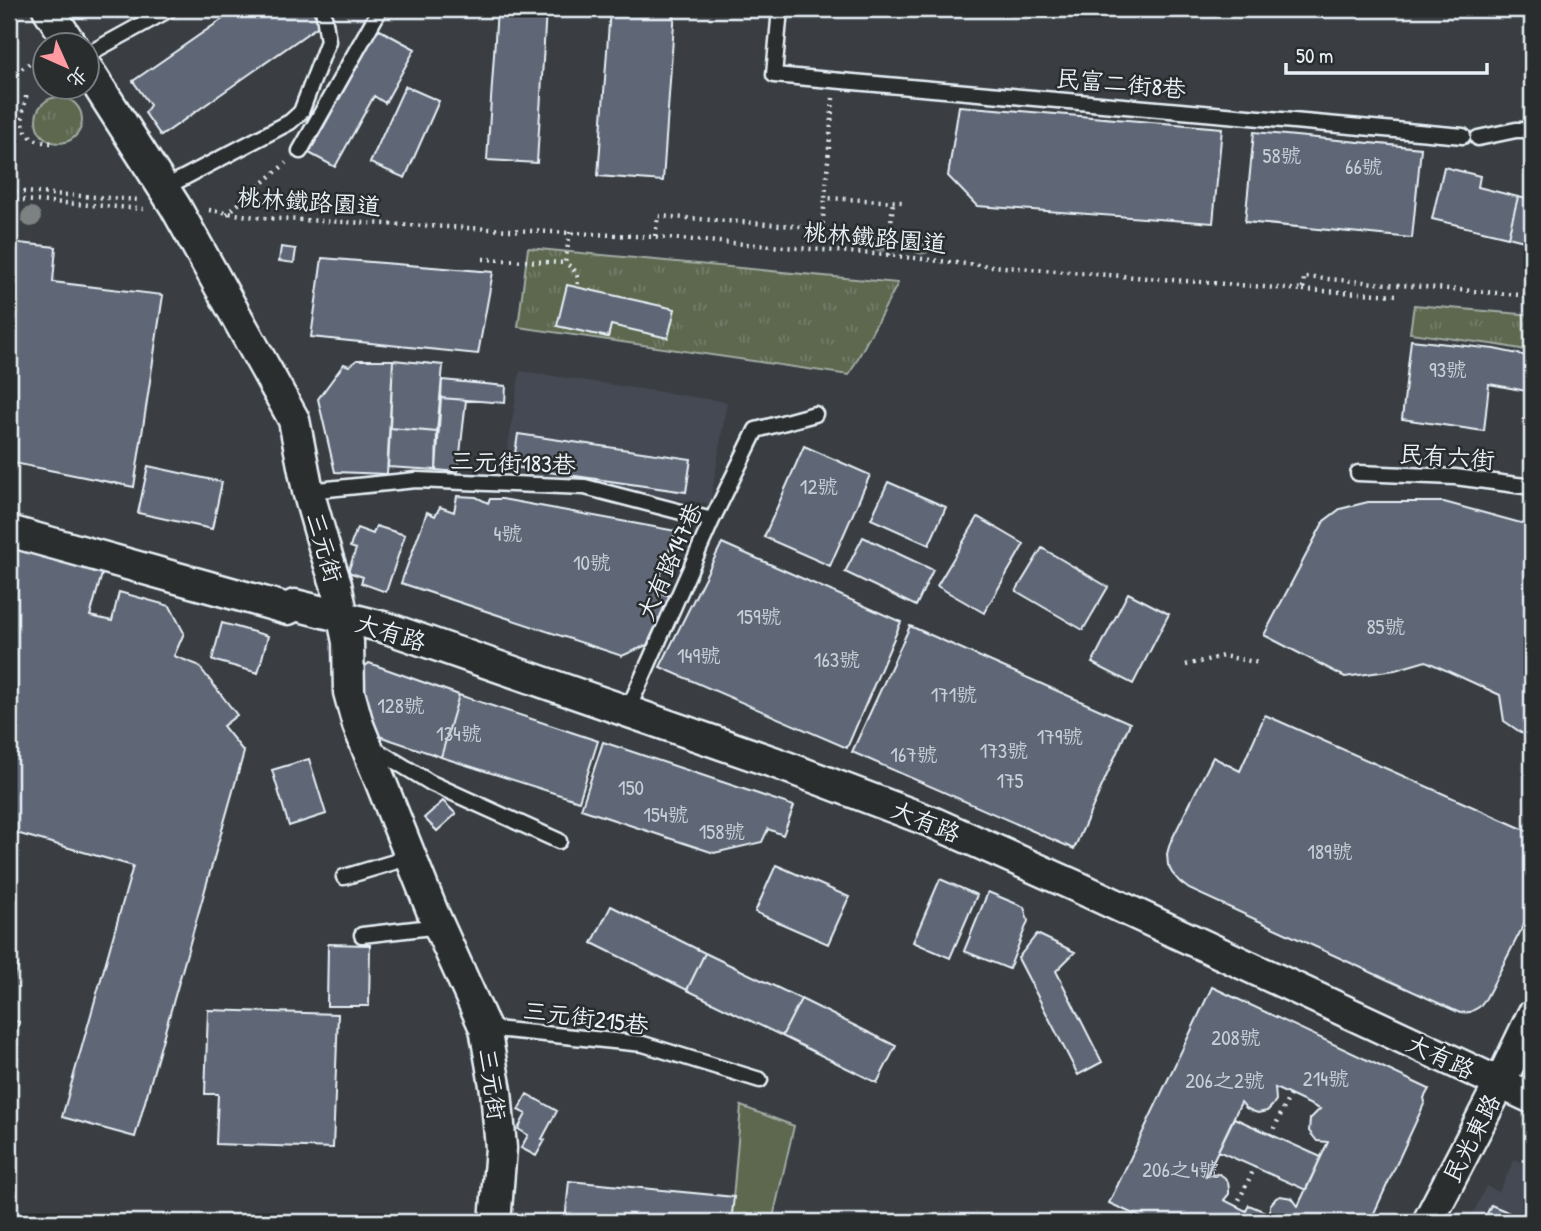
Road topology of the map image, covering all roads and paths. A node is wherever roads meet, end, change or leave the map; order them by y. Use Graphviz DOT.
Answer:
graph roads {
  1 [pos="48,9"];
  2 [pos="170,9"];
  3 [pos="323,9"];
  4 [pos="380,9"];
  5 [pos="779,9"];
  6 [pos="63,32"];
  7 [pos="102,46"];
  8 [pos="32,62"];
  9 [pos="834,80"];
  10 [pos="9,85"];
  11 [pos="26,96"];
  12 [pos="102,98"];
  13 [pos="301,112"];
  14 [pos="317,121"];
  15 [pos="1532,130"];
  16 [pos="55,143"];
  17 [pos="300,151"];
  18 [pos="9,191"];
  19 [pos="825,198"];
  20 [pos="9,199"];
  21 [pos="152,199"];
  22 [pos="893,202"];
  23 [pos="902,202"];
  24 [pos="202,209"];
  25 [pos="227,214"];
  26 [pos="570,232"];
  27 [pos="655,236"];
  28 [pos="888,254"];
  29 [pos="483,259"];
  30 [pos="565,263"];
  31 [pos="577,287"];
  32 [pos="1303,290"];
  33 [pos="1398,295"];
  34 [pos="1532,296"];
  35 [pos="815,414"];
  36 [pos="1358,473"];
  37 [pos="1532,487"];
  38 [pos="308,491"];
  39 [pos="9,516"];
  40 [pos="712,520"];
  41 [pos="9,531"];
  42 [pos="143,561"];
  43 [pos="342,617"];
  44 [pos="1260,663"];
  45 [pos="1186,665"];
  46 [pos="627,712"];
  47 [pos="363,741"];
  48 [pos="559,841"];
  49 [pos="411,857"];
  50 [pos="344,877"];
  51 [pos="439,926"];
  52 [pos="362,934"];
  53 [pos="1532,1016"];
  54 [pos="485,1028"];
  55 [pos="760,1080"];
  56 [pos="1500,1083"];
  57 [pos="1290,1095"];
  58 [pos="1532,1098"];
  59 [pos="1271,1135"];
  60 [pos="1255,1167"];
  61 [pos="1236,1206"];
  62 [pos="495,1222"];
  63 [pos="1428,1222"];
  1 -- 6 [label="street"];
  2 -- 7 [label="lane"];
  3 -- 13 [label="lane"];
  4 -- 14 [label="lane"];
  5 -- 9 [label="lane, 民富二街8巷"];
  8 -- 10 [label="path"];
  9 -- 15 [label="lane, 民富二街8巷"];
  9 -- 19 [label="path"];
  11 -- 16 [label="path"];
  12 -- 21 [label="street, 三元街"];
  13 -- 14 [label="lane"];
  13 -- 21 [label="lane"];
  14 -- 17 [label="lane"];
  17 -- 25 [label="path"];
  18 -- 21 [label="path"];
  19 -- 22 [label="path"];
  19 -- 27 [label="path"];
  20 -- 21 [label="path"];
  21 -- 38 [label="street, 三元街"];
  22 -- 23 [label="path"];
  22 -- 28 [label="path"];
  24 -- 25 [label="path, 桃林鐵路園道"];
  25 -- 26 [label="path, 桃林鐵路園道"];
  26 -- 27 [label="path, 桃林鐵路園道"];
  26 -- 30 [label="path"];
  27 -- 28 [label="path, 桃林鐵路園道"];
  28 -- 32 [label="path, 桃林鐵路園道"];
  29 -- 30 [label="path"];
  30 -- 31 [label="path"];
  32 -- 33 [label="path, 桃林鐵路園道"];
  32 -- 34 [label="path"];
  35 -- 40 [label="lane, 大有路147巷"];
  36 -- 37 [label="lane, 民有六街"];
  38 -- 40 [label="lane, 三元街183巷"];
  38 -- 43 [label="street, 三元街"];
  39 -- 42 [label="street, 大有路"];
  40 -- 46 [label="lane, 大有路147巷"];
  41 -- 42 [label="street, 大有路"];
  42 -- 43 [label="street, 大有路"];
  43 -- 46 [label="street, 大有路"];
  43 -- 47 [label="street, 三元街"];
  44 -- 45 [label="path"];
  46 -- 56 [label="street, 大有路"];
  47 -- 48 [label="lane"];
  47 -- 49 [label="street, 三元街"];
  49 -- 50 [label="lane"];
  49 -- 51 [label="street, 三元街"];
  51 -- 52 [label="lane"];
  51 -- 54 [label="street, 三元街"];
  53 -- 56 [label="street, 民光東路"];
  54 -- 55 [label="lane, 三元街215巷"];
  54 -- 62 [label="street, 三元街"];
  56 -- 58 [label="street, 大有路"];
  56 -- 63 [label="street, 民光東路"];
  57 -- 59 [label="path"];
  60 -- 61 [label="path"];
}
